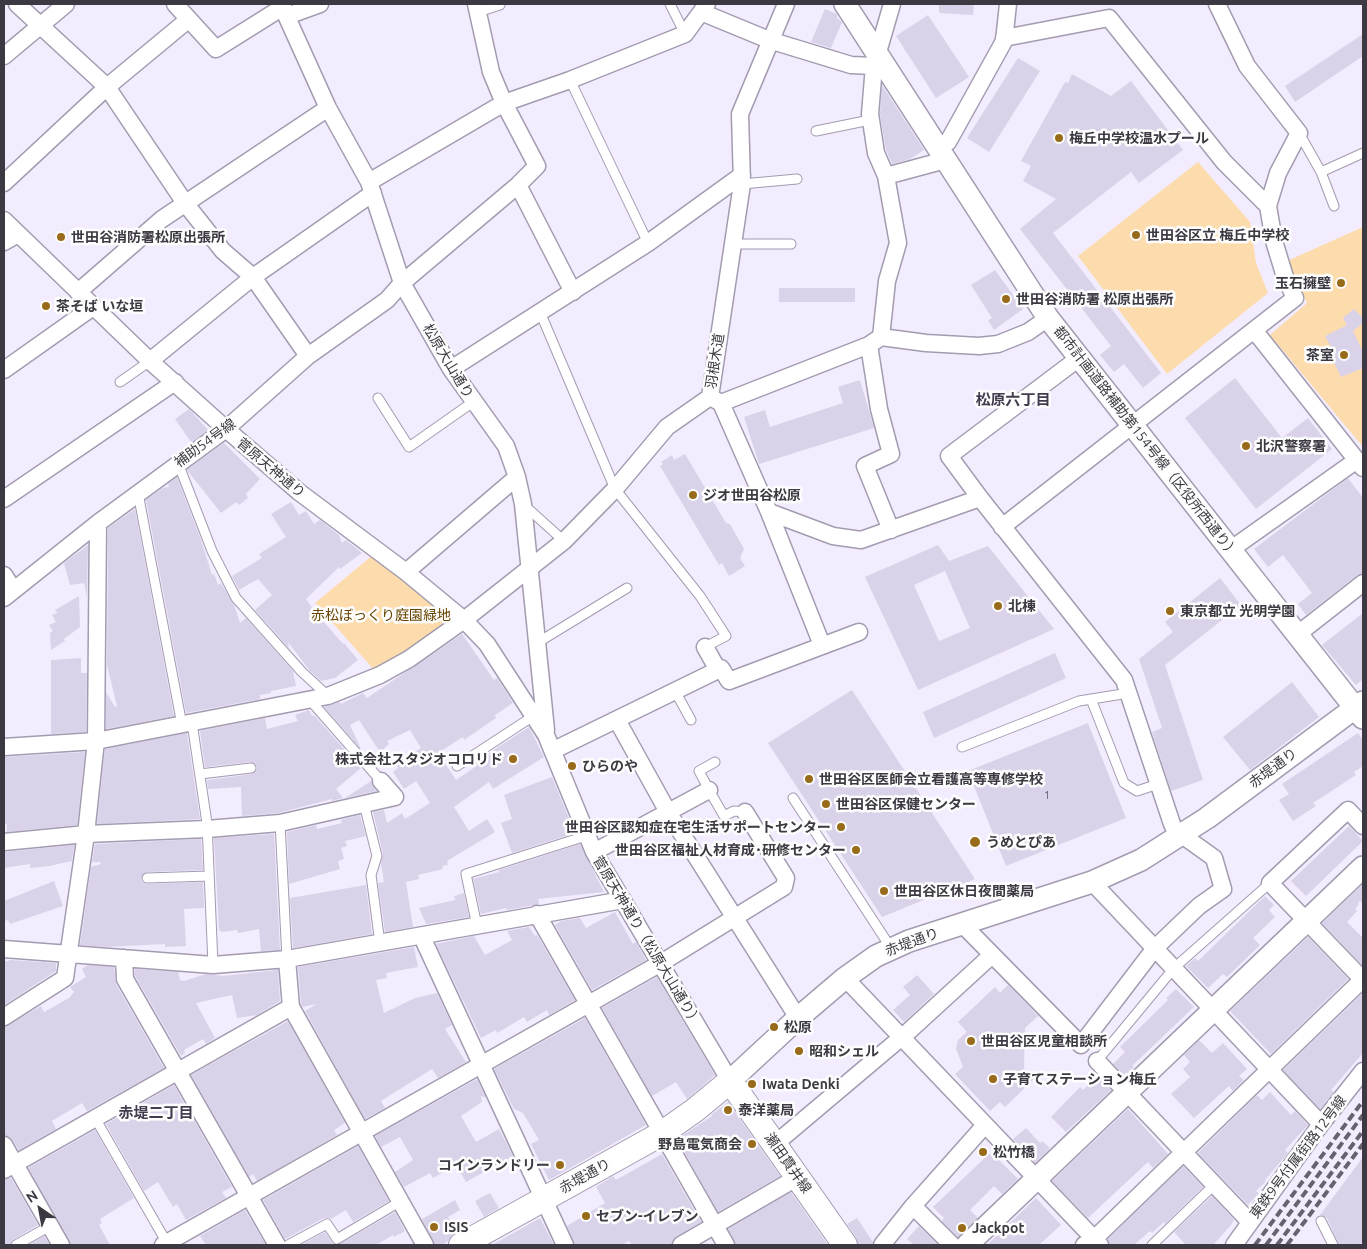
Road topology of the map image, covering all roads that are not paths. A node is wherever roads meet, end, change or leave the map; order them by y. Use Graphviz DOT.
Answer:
graph roads {
  1 [pos="17,4"];
  2 [pos="66,4"];
  3 [pos="175,4"];
  4 [pos="320,4"];
  5 [pos="670,4"];
  6 [pos="786,4"];
  7 [pos="845,4"];
  8 [pos="892,4"];
  9 [pos="1008,4"];
  10 [pos="500,5"];
  11 [pos="1220,5"];
  12 [pos="477,8"];
  13 [pos="704,8"];
  14 [pos="284,9"];
  15 [pos="1109,11"];
  16 [pos="189,20"];
  17 [pos="40,26"];
  18 [pos="685,34"];
  19 [pos="1004,38"];
  20 [pos="770,40"];
  21 [pos="4,56"];
  22 [pos="876,60"];
  23 [pos="570,80"];
  24 [pos="107,86"];
  25 [pos="504,103"];
  26 [pos="328,108"];
  27 [pos="870,120"];
  28 [pos="816,131"];
  29 [pos="1299,133"];
  30 [pos="942,153"];
  31 [pos="1363,153"];
  32 [pos="1321,172"];
  33 [pos="886,176"];
  34 [pos="742,179"];
  35 [pos="796,180"];
  36 [pos="4,183"];
  37 [pos="518,185"];
  38 [pos="371,188"];
  39 [pos="185,203"];
  40 [pos="1268,206"];
  41 [pos="1334,206"];
  42 [pos="4,220"];
  43 [pos="11,238"];
  44 [pos="648,243"];
  45 [pos="733,244"];
  46 [pos="791,244"];
  47 [pos="253,278"];
  48 [pos="402,283"];
  49 [pos="78,292"];
  50 [pos="573,292"];
  51 [pos="93,307"];
  52 [pos="540,312"];
  53 [pos="1048,318"];
  54 [pos="1254,330"];
  55 [pos="875,341"];
  56 [pos="308,356"];
  57 [pos="1079,358"];
  58 [pos="150,361"];
  59 [pos="451,369"];
  60 [pos="4,370"];
  61 [pos="120,382"];
  62 [pos="175,382"];
  63 [pos="378,398"];
  64 [pos="715,400"];
  65 [pos="473,402"];
  66 [pos="1132,425"];
  67 [pos="226,429"];
  68 [pos="178,463"];
  69 [pos="1360,464"];
  70 [pos="517,477"];
  71 [pos="615,489"];
  72 [pos="138,493"];
  73 [pos="980,498"];
  74 [pos="4,499"];
  75 [pos="523,504"];
  76 [pos="770,512"];
  77 [pos="98,523"];
  78 [pos="1002,527"];
  79 [pos="891,530"];
  80 [pos="564,542"];
  81 [pos="1230,550"];
  82 [pos="528,570"];
  83 [pos="406,572"];
  84 [pos="1363,583"];
  85 [pos="7,587"];
  86 [pos="627,588"];
  87 [pos="464,620"];
  88 [pos="859,632"];
  89 [pos="1298,634"];
  90 [pos="537,643"];
  91 [pos="822,645"];
  92 [pos="705,647"];
  93 [pos="718,670"];
  94 [pos="675,691"];
  95 [pos="1128,693"];
  96 [pos="328,696"];
  97 [pos="1091,699"];
  98 [pos="310,700"];
  99 [pos="1360,709"];
  100 [pos="535,715"];
  101 [pos="618,720"];
  102 [pos="691,720"];
  103 [pos="187,724"];
  104 [pos="546,734"];
  105 [pos="96,741"];
  106 [pos="4,747"];
  107 [pos="962,747"];
  108 [pos="554,750"];
  109 [pos="715,762"];
  110 [pos="457,766"];
  111 [pos="251,768"];
  112 [pos="200,774"];
  113 [pos="381,781"];
  114 [pos="1158,784"];
  115 [pos="709,790"];
  116 [pos="793,798"];
  117 [pos="364,804"];
  118 [pos="668,812"];
  119 [pos="745,812"];
  120 [pos="280,823"];
  121 [pos="1363,826"];
  122 [pos="207,829"];
  123 [pos="86,834"];
  124 [pos="1182,835"];
  125 [pos="586,836"];
  126 [pos="4,842"];
  127 [pos="594,852"];
  128 [pos="1363,867"];
  129 [pos="209,876"];
  130 [pos="146,878"];
  131 [pos="1092,882"];
  132 [pos="1270,883"];
  133 [pos="623,900"];
  134 [pos="537,914"];
  135 [pos="734,917"];
  136 [pos="1306,921"];
  137 [pos="963,925"];
  138 [pos="477,926"];
  139 [pos="422,937"];
  140 [pos="380,944"];
  141 [pos="890,948"];
  142 [pos="1155,948"];
  143 [pos="4,949"];
  144 [pos="68,954"];
  145 [pos="992,955"];
  146 [pos="124,958"];
  147 [pos="287,959"];
  148 [pos="660,963"];
  149 [pos="213,965"];
  150 [pos="1174,968"];
  151 [pos="845,978"];
  152 [pos="1363,979"];
  153 [pos="589,1004"];
  154 [pos="291,1007"];
  155 [pos="1213,1010"];
  156 [pos="4,1017"];
  157 [pos="798,1018"];
  158 [pos="901,1038"];
  159 [pos="1096,1061"];
  160 [pos="482,1064"];
  161 [pos="1270,1069"];
  162 [pos="1363,1071"];
  163 [pos="177,1072"];
  164 [pos="730,1081"];
  165 [pos="1127,1093"];
  166 [pos="95,1118"];
  167 [pos="1321,1124"];
  168 [pos="985,1125"];
  169 [pos="362,1132"];
  170 [pos="661,1134"];
  171 [pos="774,1144"];
  172 [pos="4,1145"];
  173 [pos="1184,1153"];
  174 [pos="9,1167"];
  175 [pos="798,1177"];
  176 [pos="1036,1179"];
  177 [pos="1214,1185"];
  178 [pos="249,1196"];
  179 [pos="543,1200"];
  180 [pos="401,1201"];
  181 [pos="913,1206"];
  182 [pos="1322,1221"];
  183 [pos="1250,1222"];
  184 [pos="50,1226"];
  185 [pos="715,1226"];
  186 [pos="1093,1243"];
  187 [pos="165,1244"];
  188 [pos="16,1245"];
  189 [pos="61,1245"];
  190 [pos="277,1245"];
  191 [pos="288,1245"];
  192 [pos="425,1245"];
  193 [pos="461,1245"];
  194 [pos="565,1245"];
  195 [pos="681,1245"];
  196 [pos="726,1245"];
  197 [pos="845,1245"];
  198 [pos="882,1245"];
  199 [pos="952,1245"];
  200 [pos="967,1245"];
  201 [pos="1152,1245"];
  202 [pos="1234,1245"];
  203 [pos="1333,1245"];
  1 -- 17 [label="street"];
  2 -- 17 [label="street"];
  3 -- 16 [label="street"];
  4 -- 14 [label="street"];
  5 -- 18 [label="lane"];
  6 -- 20 [label="street, 羽根木道"];
  7 -- 22 [label="street, 都市計画道路補助第154号線（区役所西通り）"];
  8 -- 22 [label="street"];
  9 -- 19 [label="street"];
  10 -- 12 [label="lane"];
  11 -- 29 [label="street"];
  12 -- 25 [label="street"];
  13 -- 18 [label="street"];
  13 -- 20 [label="street"];
  14 -- 16 [label="street"];
  14 -- 26 [label="street, 松原大山通り"];
  15 -- 19 [label="street"];
  15 -- 40 [label="street"];
  16 -- 24 [label="street"];
  17 -- 21 [label="street"];
  17 -- 24 [label="street"];
  18 -- 23 [label="street"];
  19 -- 30 [label="street"];
  20 -- 22 [label="street"];
  20 -- 34 [label="street, 羽根木道"];
  22 -- 27 [label="street"];
  22 -- 30 [label="street, 都市計画道路補助第154号線（区役所西通り）"];
  23 -- 25 [label="street"];
  23 -- 44 [label="lane"];
  24 -- 36 [label="street"];
  24 -- 39 [label="street"];
  25 -- 37 [label="street, 補助54号線"];
  25 -- 38 [label="street"];
  26 -- 38 [label="street, 松原大山通り"];
  26 -- 39 [label="street"];
  27 -- 28 [label="lane"];
  27 -- 33 [label="street"];
  29 -- 32 [label="lane"];
  29 -- 40 [label="street"];
  30 -- 33 [label="street"];
  30 -- 53 [label="street, 都市計画道路補助第154号線（区役所西通り）"];
  31 -- 32 [label="lane"];
  32 -- 41 [label="lane"];
  33 -- 55 [label="street"];
  34 -- 35 [label="lane"];
  34 -- 44 [label="street"];
  34 -- 45 [label="street, 羽根木道"];
  37 -- 48 [label="street, 補助54号線"];
  37 -- 50 [label="street"];
  38 -- 47 [label="street"];
  38 -- 48 [label="street, 松原大山通り"];
  39 -- 47 [label="street"];
  39 -- 49 [label="street"];
  40 -- 54 [label="street"];
  42 -- 43 [label="street, 菅原天神通り"];
  43 -- 49 [label="street, 菅原天神通り"];
  44 -- 50 [label="street"];
  45 -- 46 [label="lane"];
  45 -- 64 [label="street, 羽根木道"];
  47 -- 56 [label="street"];
  47 -- 58 [label="street"];
  48 -- 56 [label="street, 補助54号線"];
  48 -- 59 [label="street, 松原大山通り"];
  49 -- 51 [label="street, 菅原天神通り"];
  50 -- 52 [label="street"];
  51 -- 58 [label="street, 菅原天神通り"];
  51 -- 60 [label="street"];
  52 -- 59 [label="street"];
  52 -- 71 [label="lane"];
  53 -- 55 [label="street"];
  53 -- 57 [label="street, 都市計画道路補助第154号線（区役所西通り）"];
  54 -- 66 [label="street"];
  54 -- 69 [label="street"];
  55 -- 64 [label="street"];
  55 -- 79 [label="street"];
  56 -- 67 [label="street, 補助54号線"];
  57 -- 66 [label="street, 都市計画道路補助第154号線（区役所西通り）"];
  57 -- 73 [label="street"];
  58 -- 61 [label="lane"];
  58 -- 62 [label="street, 菅原天神通り"];
  59 -- 65 [label="street, 松原大山通り"];
  62 -- 67 [label="street, 菅原天神通り"];
  62 -- 74 [label="street"];
  63 -- 65 [label="lane"];
  64 -- 71 [label="street, 羽根木道"];
  64 -- 76 [label="street"];
  65 -- 70 [label="street, 松原大山通り"];
  66 -- 78 [label="street"];
  66 -- 81 [label="street, 都市計画道路補助第154号線（区役所西通り）"];
  67 -- 68 [label="street, 補助54号線"];
  67 -- 83 [label="street, 菅原天神通り"];
  68 -- 72 [label="street, 補助54号線"];
  68 -- 96 [label="lane"];
  69 -- 81 [label="street"];
  70 -- 75 [label="street, 松原大山通り"];
  70 -- 83 [label="street"];
  71 -- 80 [label="street, 羽根木道"];
  71 -- 92 [label="lane"];
  72 -- 77 [label="street, 補助54号線"];
  72 -- 103 [label="lane"];
  73 -- 78 [label="street"];
  73 -- 79 [label="street"];
  75 -- 80 [label="lane"];
  75 -- 82 [label="street, 松原大山通り"];
  76 -- 79 [label="street"];
  76 -- 91 [label="street"];
  77 -- 85 [label="street, 補助54号線"];
  77 -- 105 [label="street"];
  78 -- 95 [label="street"];
  80 -- 82 [label="street, 羽根木道"];
  81 -- 89 [label="street, 都市計画道路補助第154号線（区役所西通り）"];
  82 -- 87 [label="street, 羽根木道"];
  82 -- 90 [label="street, 松原大山通り"];
  83 -- 87 [label="street, 菅原天神通り"];
  84 -- 89 [label="street"];
  86 -- 90 [label="lane"];
  87 -- 96 [label="street, 羽根木道"];
  87 -- 100 [label="street, 菅原天神通り"];
  88 -- 91 [label="street"];
  89 -- 99 [label="street, 都市計画道路補助第154号線（区役所西通り）"];
  90 -- 104 [label="street, 松原大山通り"];
  91 -- 93 [label="street"];
  92 -- 93 [label="street"];
  93 -- 94 [label="street"];
  94 -- 101 [label="street"];
  94 -- 102 [label="lane"];
  95 -- 97 [label="lane"];
  95 -- 114 [label="street"];
  96 -- 98 [label="street, 羽根木道"];
  97 -- 107 [label="lane"];
  97 -- 114 [label="lane"];
  98 -- 103 [label="street, 羽根木道"];
  98 -- 113 [label="lane"];
  99 -- 124 [label="street, 赤堤通り"];
  100 -- 104 [label="street, 菅原天神通り（松原大山通り）"];
  100 -- 110 [label="lane"];
  101 -- 108 [label="street"];
  101 -- 118 [label="street"];
  103 -- 105 [label="street, 羽根木道"];
  103 -- 112 [label="lane"];
  104 -- 108 [label="street, 菅原天神通り（松原大山通り）"];
  105 -- 106 [label="street, 羽根木道"];
  105 -- 123 [label="street"];
  108 -- 125 [label="street, 菅原天神通り（松原大山通り）"];
  109 -- 115 [label="lane"];
  111 -- 112 [label="lane"];
  112 -- 122 [label="lane"];
  113 -- 117 [label="street"];
  114 -- 124 [label="street"];
  115 -- 118 [label="street"];
  115 -- 119 [label="lane"];
  116 -- 141 [label="lane"];
  117 -- 120 [label="street"];
  117 -- 140 [label="lane"];
  118 -- 127 [label="street"];
  118 -- 135 [label="street"];
  119 -- 135 [label="street"];
  120 -- 122 [label="street"];
  120 -- 147 [label="lane"];
  121 -- 132 [label="street"];
  122 -- 123 [label="street"];
  122 -- 129 [label="lane"];
  123 -- 126 [label="street"];
  123 -- 144 [label="street"];
  124 -- 131 [label="street, 赤堤通り"];
  124 -- 142 [label="street"];
  125 -- 127 [label="street, 菅原天神通り（松原大山通り）"];
  125 -- 138 [label="lane"];
  127 -- 133 [label="street, 菅原天神通り（松原大山通り）"];
  128 -- 136 [label="street"];
  129 -- 130 [label="lane"];
  129 -- 149 [label="lane"];
  131 -- 137 [label="street, 赤堤通り"];
  131 -- 142 [label="street"];
  132 -- 136 [label="street"];
  132 -- 150 [label="lane"];
  133 -- 134 [label="street"];
  133 -- 148 [label="street, 菅原天神通り（松原大山通り）"];
  134 -- 138 [label="street"];
  134 -- 153 [label="street"];
  135 -- 148 [label="street"];
  135 -- 157 [label="street"];
  136 -- 152 [label="street"];
  136 -- 155 [label="street"];
  137 -- 141 [label="street, 赤堤通り"];
  137 -- 145 [label="street"];
  138 -- 139 [label="street"];
  139 -- 140 [label="street"];
  139 -- 160 [label="street"];
  140 -- 147 [label="street"];
  141 -- 151 [label="street, 赤堤通り"];
  142 -- 145 [label="street"];
  142 -- 150 [label="street"];
  143 -- 144 [label="street"];
  144 -- 146 [label="street"];
  144 -- 156 [label="street"];
  145 -- 158 [label="street"];
  146 -- 149 [label="street"];
  146 -- 163 [label="street"];
  147 -- 149 [label="street"];
  147 -- 154 [label="street"];
  148 -- 153 [label="street"];
  148 -- 164 [label="street, 菅原天神通り（松原大山通り）"];
  150 -- 155 [label="street"];
  150 -- 159 [label="lane"];
  151 -- 157 [label="street, 赤堤通り"];
  151 -- 158 [label="street"];
  152 -- 161 [label="street"];
  153 -- 160 [label="street"];
  153 -- 170 [label="street"];
  154 -- 163 [label="street"];
  154 -- 169 [label="street"];
  155 -- 161 [label="street"];
  155 -- 165 [label="street"];
  157 -- 164 [label="street, 赤堤通り"];
  158 -- 168 [label="street"];
  158 -- 171 [label="street"];
  159 -- 165 [label="street"];
  160 -- 169 [label="street"];
  160 -- 179 [label="street"];
  161 -- 167 [label="street"];
  161 -- 173 [label="street"];
  162 -- 167 [label="street, 東鉄9号付属街路12号線"];
  163 -- 166 [label="street"];
  163 -- 178 [label="street"];
  164 -- 170 [label="main road, 赤堤通り"];
  164 -- 171 [label="main road, 瀬田貫井線"];
  165 -- 173 [label="street"];
  165 -- 176 [label="street"];
  166 -- 174 [label="street"];
  166 -- 187 [label="lane"];
  167 -- 183 [label="street, 東鉄9号付属街路12号線"];
  168 -- 176 [label="street"];
  168 -- 181 [label="street"];
  169 -- 178 [label="street"];
  169 -- 180 [label="street"];
  170 -- 179 [label="main road, 赤堤通り"];
  170 -- 185 [label="street"];
  171 -- 175 [label="main road, 瀬田貫井線"];
  172 -- 174 [label="street"];
  173 -- 177 [label="street"];
  173 -- 186 [label="street"];
  174 -- 184 [label="street"];
  175 -- 185 [label="street"];
  175 -- 197 [label="main road, 瀬田貫井線"];
  176 -- 186 [label="street"];
  176 -- 200 [label="street"];
  177 -- 183 [label="street"];
  177 -- 201 [label="lane"];
  178 -- 187 [label="street"];
  178 -- 190 [label="street"];
  179 -- 193 [label="main road, 赤堤通り"];
  179 -- 194 [label="street"];
  180 -- 191 [label="lane"];
  180 -- 192 [label="street"];
  181 -- 198 [label="street"];
  181 -- 199 [label="street"];
  182 -- 203 [label="lane"];
  183 -- 202 [label="street, 東鉄9号付属街路12号線"];
  184 -- 188 [label="lane"];
  184 -- 189 [label="street"];
  185 -- 195 [label="street"];
  185 -- 196 [label="street"];
}
